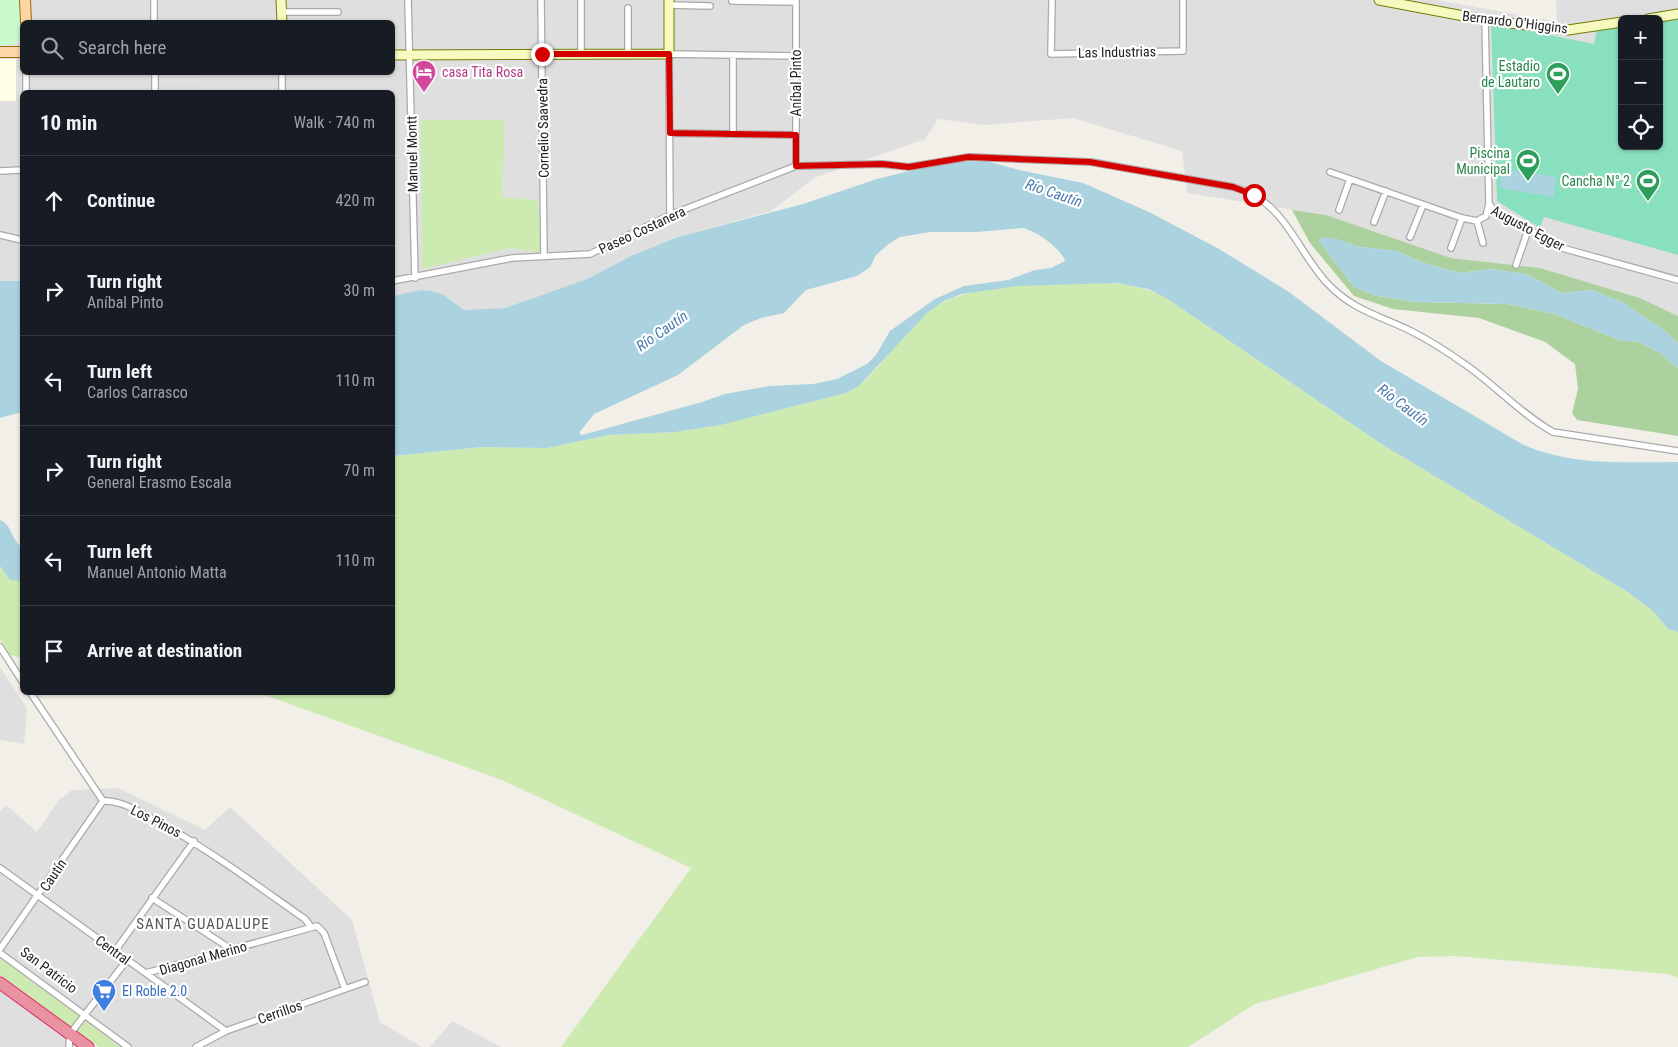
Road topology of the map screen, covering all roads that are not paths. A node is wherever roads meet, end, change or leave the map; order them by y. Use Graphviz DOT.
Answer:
graph roads {
  1 [pos="25,0"];
  2 [pos="154,0"];
  3 [pos="281,0"];
  4 [pos="408,0"];
  5 [pos="541,0"];
  6 [pos="581,0"];
  7 [pos="1052,0"];
  8 [pos="1183,0"];
  9 [pos="1378,0"];
  10 [pos="732,1"];
  11 [pos="796,1"];
  12 [pos="669,3"];
  13 [pos="710,6"];
  14 [pos="628,8"];
  15 [pos="282,12"];
  16 [pos="338,12"];
  17 [pos="1678,14"];
  18 [pos="1663,16"];
  19 [pos="26,20"];
  20 [pos="154,20"];
  21 [pos="282,20"];
  22 [pos="1486,20"];
  23 [pos="1618,23"];
  24 [pos="0,52"];
  25 [pos="20,52"];
  26 [pos="542,54"];
  27 [pos="581,54"];
  28 [pos="628,54"];
  29 [pos="669,54"];
  30 [pos="395,55"];
  31 [pos="410,55"];
  32 [pos="733,55"];
  33 [pos="796,56"];
  34 [pos="26,75"];
  35 [pos="155,75"];
  36 [pos="282,75"];
  37 [pos="26,90"];
  38 [pos="155,90"];
  39 [pos="282,90"];
  40 [pos="670,133"];
  41 [pos="733,134"];
  42 [pos="796,135"];
  43 [pos="796,166"];
  44 [pos="20,170"];
  45 [pos="0,171"];
  46 [pos="1330,172"];
  47 [pos="1350,179"];
  48 [pos="1386,191"];
  49 [pos="1489,204"];
  50 [pos="1423,205"];
  51 [pos="1339,210"];
  52 [pos="670,215"];
  53 [pos="1462,218"];
  54 [pos="1477,221"];
  55 [pos="1374,222"];
  56 [pos="1528,230"];
  57 [pos="0,235"];
  58 [pos="1410,237"];
  59 [pos="20,240"];
  60 [pos="1484,242"];
  61 [pos="1451,248"];
  62 [pos="544,256"];
  63 [pos="1516,265"];
  64 [pos="415,278"];
  65 [pos="1678,280"];
  66 [pos="395,281"];
  67 [pos="1678,451"];
  68 [pos="0,647"];
  69 [pos="20,678"];
  70 [pos="32,695"];
  71 [pos="103,800"];
  72 [pos="194,841"];
  73 [pos="0,868"];
  74 [pos="39,896"];
  75 [pos="152,898"];
  76 [pos="314,926"];
  77 [pos="0,949"];
  78 [pos="232,949"];
  79 [pos="115,951"];
  80 [pos="0,953"];
  81 [pos="128,960"];
  82 [pos="146,973"];
  83 [pos="0,982"];
  84 [pos="366,982"];
  85 [pos="344,989"];
  86 [pos="85,1015"];
  87 [pos="226,1031"];
  88 [pos="70,1034"];
  89 [pos="69,1047"];
  90 [pos="88,1047"];
  91 [pos="128,1047"];
  92 [pos="196,1047"];
  1 -- 19 [label="main road"];
  2 -- 20 [label="street"];
  3 -- 15 [label="street"];
  4 -- 31 [label="street, Manuel Montt"];
  5 -- 26 [label="street, Cornelio Saavedra"];
  6 -- 27 [label="street"];
  7 -- 8 [label="street, Las Industrias"];
  9 -- 22 [label="street, Bernardo O'Higgins"];
  10 -- 11 [label="street"];
  11 -- 33 [label="street, Aníbal Pinto"];
  12 -- 13 [label="street"];
  12 -- 29 [label="street"];
  14 -- 28 [label="street"];
  15 -- 16 [label="street"];
  15 -- 21 [label="street"];
  17 -- 18 [label="street"];
  22 -- 23 [label="street, Bernardo O'Higgins"];
  22 -- 49 [label="street"];
  24 -- 25 [label="main road"];
  26 -- 27 [label="street"];
  26 -- 31 [label="street"];
  26 -- 62 [label="street, Cornelio Saavedra"];
  27 -- 28 [label="street"];
  28 -- 29 [label="street"];
  29 -- 32 [label="street"];
  29 -- 40 [label="street"];
  30 -- 31 [label="street"];
  31 -- 64 [label="street, Manuel Montt"];
  32 -- 33 [label="street"];
  32 -- 41 [label="street"];
  33 -- 42 [label="street, Aníbal Pinto"];
  34 -- 37 [label="street"];
  35 -- 38 [label="street"];
  36 -- 39 [label="street"];
  40 -- 41 [label="street"];
  40 -- 52 [label="street"];
  41 -- 42 [label="street"];
  42 -- 43 [label="street, Aníbal Pinto"];
  43 -- 52 [label="street, Paseo Costanera"];
  43 -- 67 [label="street, Paseo Costanera"];
  44 -- 45 [label="street"];
  46 -- 47 [label="street, Augusto Egger"];
  47 -- 48 [label="street, Augusto Egger"];
  47 -- 51 [label="street"];
  48 -- 50 [label="street, Augusto Egger"];
  48 -- 55 [label="street"];
  49 -- 54 [label="street, Augusto Egger"];
  49 -- 56 [label="street, Augusto Egger"];
  50 -- 53 [label="street, Augusto Egger"];
  50 -- 58 [label="street"];
  52 -- 62 [label="street, Paseo Costanera"];
  53 -- 54 [label="street, Augusto Egger"];
  53 -- 61 [label="street"];
  54 -- 60 [label="street"];
  56 -- 63 [label="street"];
  56 -- 65 [label="street, Augusto Egger"];
  57 -- 59 [label="street"];
  62 -- 64 [label="street, Paseo Costanera"];
  64 -- 66 [label="street, Paseo Costanera"];
  68 -- 69 [label="street"];
  70 -- 71 [label="street"];
  71 -- 72 [label="street, Los Pinos"];
  71 -- 74 [label="street, Cautín"];
  72 -- 75 [label="street"];
  72 -- 76 [label="street, Los Pinos"];
  73 -- 74 [label="street, Central"];
  74 -- 77 [label="street, Cautín"];
  74 -- 79 [label="street, Central"];
  75 -- 78 [label="street"];
  75 -- 79 [label="street"];
  76 -- 78 [label="street, Diagonal Merino"];
  76 -- 85 [label="street, Los Pinos"];
  78 -- 82 [label="street, Diagonal Merino"];
  79 -- 81 [label="street, Central"];
  80 -- 86 [label="street, San Patricio"];
  81 -- 82 [label="street, Central"];
  81 -- 86 [label="street"];
  82 -- 87 [label="street, Central"];
  83 -- 88 [label="highway"];
  84 -- 85 [label="street, Cerrillos"];
  85 -- 87 [label="street, Cerrillos"];
  86 -- 88 [label="street"];
  86 -- 91 [label="street, San Patricio"];
  87 -- 92 [label="street, Cerrillos"];
  88 -- 89 [label="street"];
  88 -- 90 [label="highway"];
}
